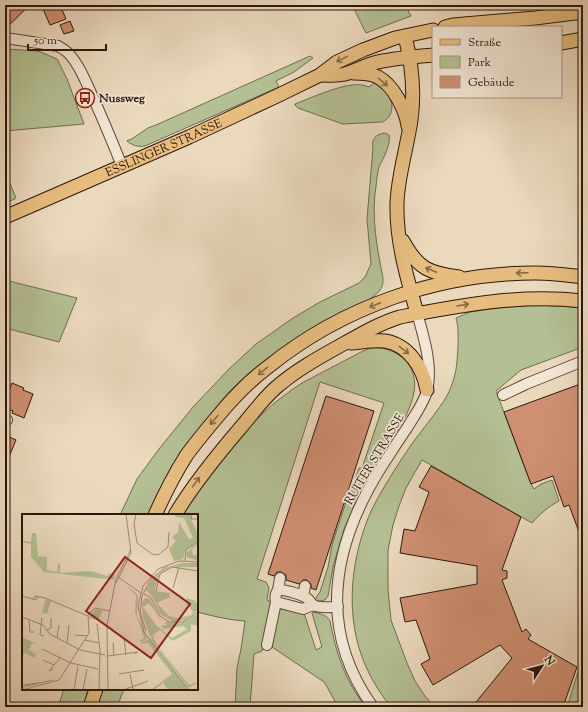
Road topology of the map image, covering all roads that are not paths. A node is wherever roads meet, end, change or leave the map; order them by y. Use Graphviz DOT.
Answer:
graph roads {
  1 [pos="583,12"];
  2 [pos="469,25"];
  3 [pos="457,26"];
  4 [pos="432,30"];
  5 [pos="405,36"];
  6 [pos="5,38"];
  7 [pos="583,40"];
  8 [pos="562,43"];
  9 [pos="432,55"];
  10 [pos="410,57"];
  11 [pos="347,73"];
  12 [pos="320,75"];
  13 [pos="409,132"];
  14 [pos="122,166"];
  15 [pos="5,217"];
  16 [pos="398,229"];
  17 [pos="583,277"];
  18 [pos="469,278"];
  19 [pos="412,292"];
  20 [pos="583,301"];
  21 [pos="417,313"];
  22 [pos="340,346"];
  23 [pos="583,361"];
  24 [pos="427,390"];
  25 [pos="503,395"];
  26 [pos="156,514"];
  27 [pos="176,514"];
  28 [pos="280,578"];
  29 [pos="278,590"];
  30 [pos="276,602"];
  31 [pos="313,605"];
  32 [pos="338,607"];
  33 [pos="267,645"];
  34 [pos="96,690"];
  35 [pos="90,707"];
  36 [pos="374,707"];
  1 -- 2 [label="main road"];
  2 -- 3 [label="main road"];
  4 -- 5 [label="main road, ESSLINGER STRASSE"];
  5 -- 10 [label="main road"];
  5 -- 12 [label="main road, ESSLINGER STRASSE, one-way"];
  6 -- 14 [label="street"];
  7 -- 8 [label="main road"];
  9 -- 10 [label="main road, ESSLINGER STRASSE"];
  10 -- 11 [label="main road, ESSLINGER STRASSE"];
  10 -- 13 [label="main road"];
  11 -- 12 [label="main road, ESSLINGER STRASSE"];
  11 -- 13 [label="main road, one-way"];
  12 -- 14 [label="main road, ESSLINGER STRASSE"];
  13 -- 16 [label="main road"];
  14 -- 15 [label="main road, ESSLINGER STRASSE"];
  18 -- 16 [label="main road, one-way"];
  16 -- 19 [label="main road"];
  17 -- 18 [label="main road, one-way"];
  18 -- 19 [label="main road"];
  19 -- 21 [label="main road"];
  19 -- 26 [label="main road, one-way"];
  21 -- 20 [label="main road, one-way"];
  21 -- 22 [label="main road"];
  21 -- 24 [label="street, RUITER STRASSE"];
  22 -- 24 [label="main road, one-way"];
  27 -- 22 [label="main road, one-way"];
  23 -- 25 [label="street"];
  24 -- 32 [label="street, RUITER STRASSE"];
  28 -- 29 [label="street"];
  29 -- 30 [label="street"];
  29 -- 31 [label="street"];
  30 -- 31 [label="street"];
  30 -- 33 [label="street"];
  31 -- 32 [label="street"];
  32 -- 36 [label="street, RUITER STRASSE"];
  34 -- 35 [label="main road"];
}
